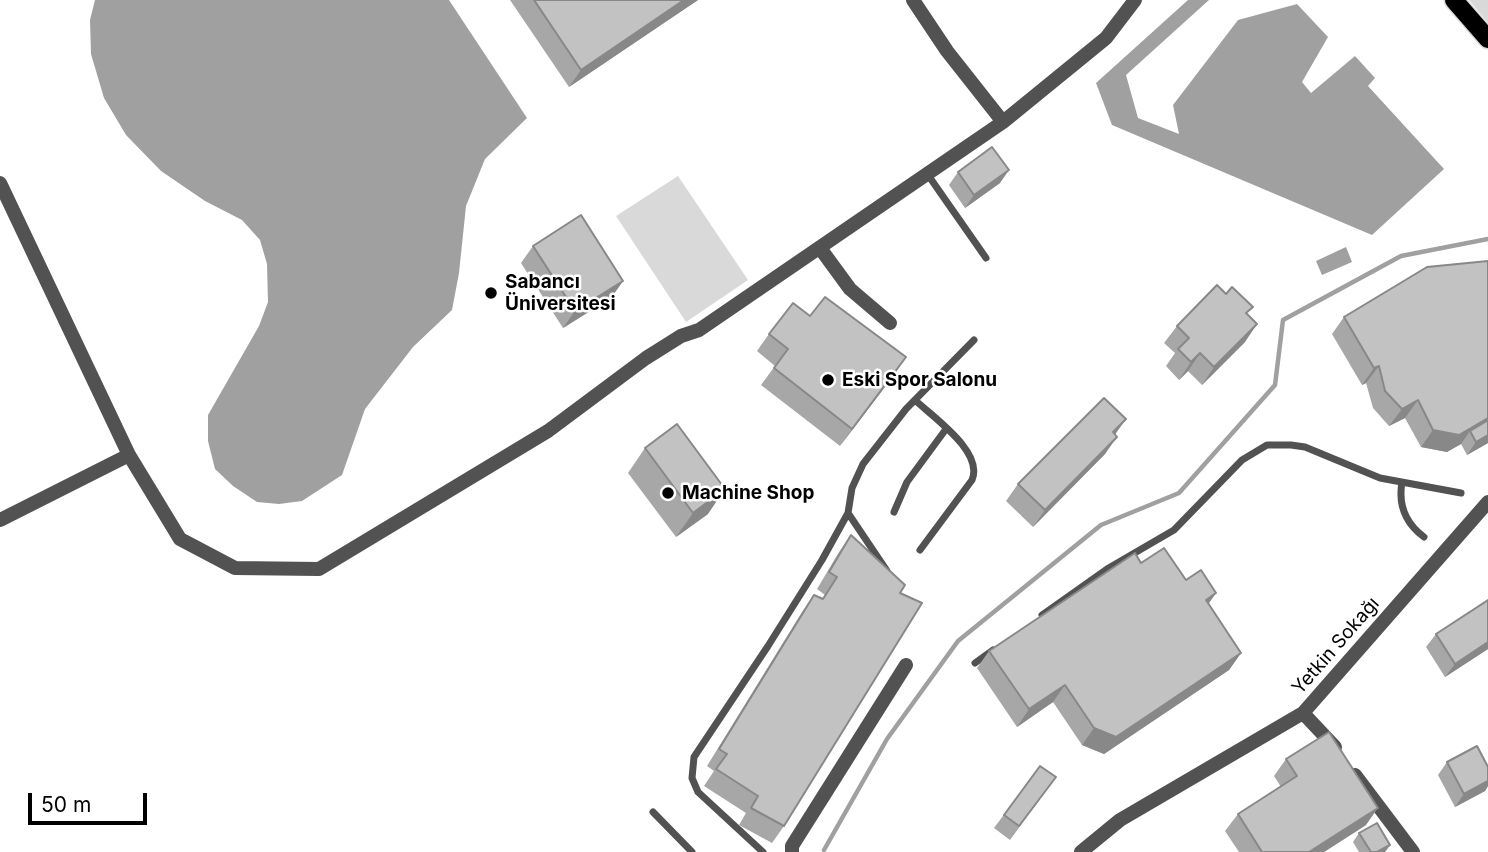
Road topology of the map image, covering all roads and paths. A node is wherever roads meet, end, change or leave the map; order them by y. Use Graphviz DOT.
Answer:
graph roads {
  1 [pos="913,0"];
  2 [pos="1135,0"];
  3 [pos="1454,0"];
  4 [pos="1488,39"];
  5 [pos="1003,122"];
  6 [pos="928,175"];
  7 [pos="0,183"];
  8 [pos="820,248"];
  9 [pos="986,258"];
  10 [pos="890,323"];
  11 [pos="974,340"];
  12 [pos="915,400"];
  13 [pos="946,429"];
  14 [pos="129,455"];
  15 [pos="1402,482"];
  16 [pos="1461,493"];
  17 [pos="1488,502"];
  18 [pos="894,512"];
  19 [pos="848,513"];
  20 [pos="0,520"];
  21 [pos="1424,537"];
  22 [pos="920,550"];
  23 [pos="888,572"];
  24 [pos="1031,624"];
  25 [pos="997,647"];
  26 [pos="975,663"];
  27 [pos="906,665"];
  28 [pos="1303,713"];
  29 [pos="653,812"];
  30 [pos="692,852"];
  31 [pos="763,852"];
  32 [pos="792,852"];
  33 [pos="1082,852"];
  34 [pos="1413,852"];
  1 -- 5 [label="street"];
  2 -- 5 [label="street"];
  3 -- 4 [label="main road"];
  5 -- 6 [label="street"];
  6 -- 8 [label="street"];
  6 -- 9 [label="lane"];
  7 -- 14 [label="street"];
  8 -- 10 [label="street"];
  8 -- 14 [label="street"];
  11 -- 12 [label="lane"];
  12 -- 13 [label="lane"];
  12 -- 19 [label="lane"];
  13 -- 18 [label="lane"];
  13 -- 22 [label="lane"];
  14 -- 20 [label="street"];
  15 -- 16 [label="lane"];
  15 -- 21 [label="lane"];
  15 -- 24 [label="lane"];
  17 -- 28 [label="street, Yetkin Sokağı"];
  19 -- 23 [label="lane"];
  19 -- 31 [label="lane"];
  25 -- 26 [label="lane"];
  27 -- 32 [label="street"];
  28 -- 33 [label="street, Yetkin Sokağı"];
  28 -- 34 [label="street"];
  29 -- 30 [label="lane"];
}
